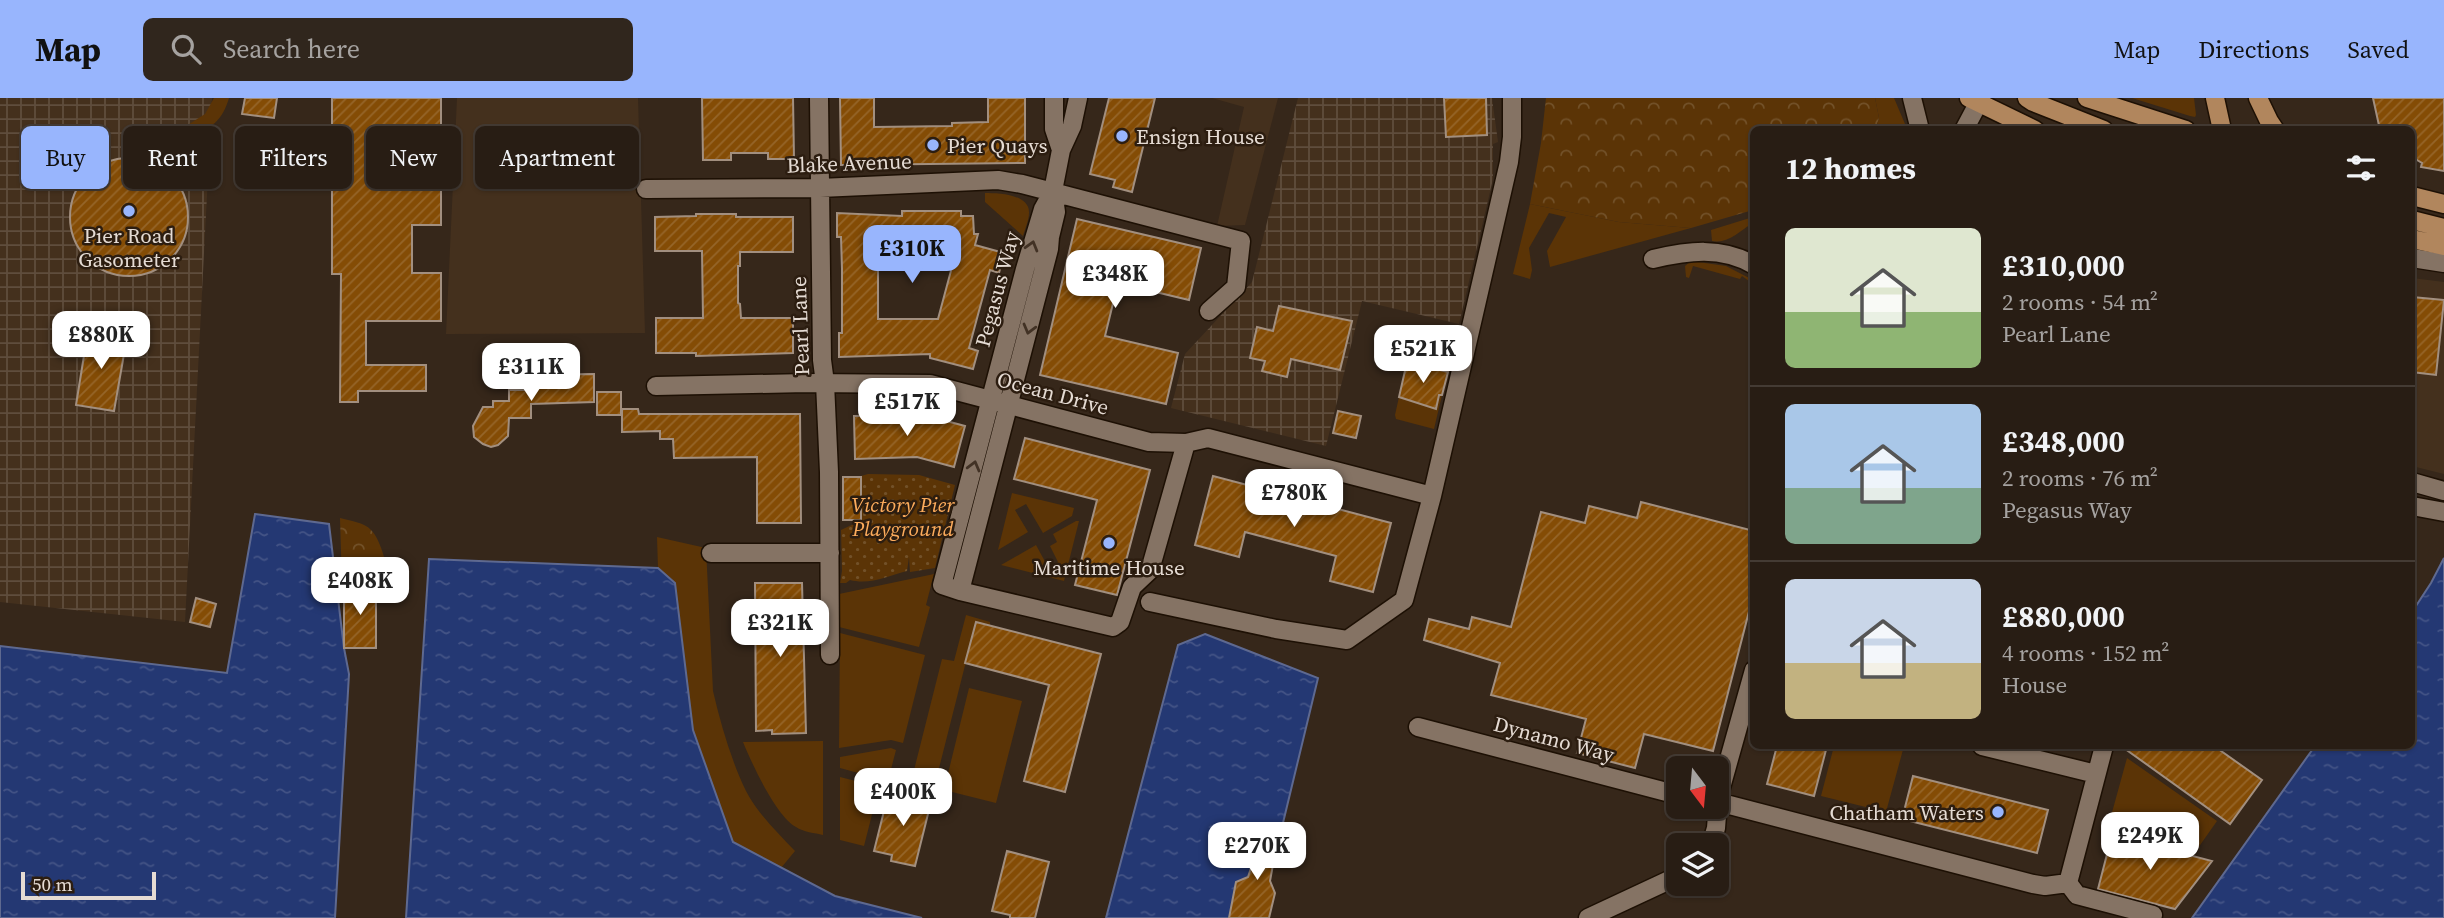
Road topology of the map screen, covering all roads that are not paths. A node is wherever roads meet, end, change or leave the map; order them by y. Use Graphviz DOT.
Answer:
graph roads {
  1 [pos="818,98"];
  2 [pos="1054,98"];
  3 [pos="1078,98"];
  4 [pos="1513,98"];
  5 [pos="1912,98"];
  6 [pos="2027,98"];
  7 [pos="2087,98"];
  8 [pos="2215,98"];
  9 [pos="2258,98"];
  10 [pos="1976,99"];
  11 [pos="1919,126"];
  12 [pos="1966,126"];
  13 [pos="2027,126"];
  14 [pos="2096,126"];
  15 [pos="2174,126"];
  16 [pos="2221,126"];
  17 [pos="2272,126"];
  18 [pos="1061,150"];
  19 [pos="820,188"];
  20 [pos="646,189"];
  21 [pos="1053,191"];
  22 [pos="2415,197"];
  23 [pos="2444,204"];
  24 [pos="2415,221"];
  25 [pos="2444,228"];
  26 [pos="2415,240"];
  27 [pos="2444,246"];
  28 [pos="2415,258"];
  29 [pos="1653,259"];
  30 [pos="1750,263"];
  31 [pos="2444,263"];
  32 [pos="1209,311"];
  33 [pos="825,383"];
  34 [pos="656,386"];
  35 [pos="1000,402"];
  36 [pos="1186,443"];
  37 [pos="2428,486"];
  38 [pos="1432,496"];
  39 [pos="2416,507"];
  40 [pos="2444,512"];
  41 [pos="711,553"];
  42 [pos="830,553"];
  43 [pos="1150,602"];
  44 [pos="830,655"];
  45 [pos="1750,685"];
  46 [pos="1418,727"];
  47 [pos="1994,749"];
  48 [pos="2103,749"];
  49 [pos="1729,762"];
  50 [pos="2096,774"];
  51 [pos="1666,792"];
  52 [pos="1729,805"];
  53 [pos="1666,882"];
  54 [pos="2068,883"];
  55 [pos="2153,915"];
  56 [pos="1588,918"];
  1 -- 19 [label="street, Pearl Lane"];
  2 -- 18 [label="street, Pegasus Way"];
  3 -- 18 [label="street, Pegasus Way"];
  4 -- 38 [label="street"];
  5 -- 11 [label="street"];
  6 -- 14 [label="main road"];
  7 -- 15 [label="main road"];
  8 -- 16 [label="main road"];
  9 -- 17 [label="main road"];
  10 -- 12 [label="street"];
  10 -- 13 [label="main road"];
  18 -- 21 [label="street, Pegasus Way"];
  19 -- 20 [label="street, Blake Avenue"];
  19 -- 21 [label="street, Blake Avenue"];
  19 -- 33 [label="street, Pearl Lane"];
  21 -- 32 [label="street"];
  21 -- 35 [label="street, Pegasus Way"];
  22 -- 23 [label="main road"];
  24 -- 25 [label="main road"];
  26 -- 27 [label="main road"];
  28 -- 31 [label="street"];
  29 -- 30 [label="street"];
  33 -- 34 [label="street, Ocean Drive"];
  33 -- 35 [label="street, Ocean Drive"];
  33 -- 42 [label="street, Pearl Lane"];
  35 -- 36 [label="street, Ocean Drive"];
  35 -- 36 [label="street, Pegasus Way"];
  36 -- 38 [label="street, Ocean Drive"];
  37 -- 39 [label="street"];
  38 -- 43 [label="street"];
  39 -- 40 [label="street"];
  41 -- 42 [label="street"];
  42 -- 44 [label="street, Pearl Lane"];
  45 -- 49 [label="street"];
  46 -- 51 [label="street, Dynamo Way"];
  47 -- 50 [label="street"];
  48 -- 50 [label="street"];
  50 -- 54 [label="street"];
  52 -- 54 [label="street"];
  53 -- 56 [label="street"];
  54 -- 55 [label="street"];
}
